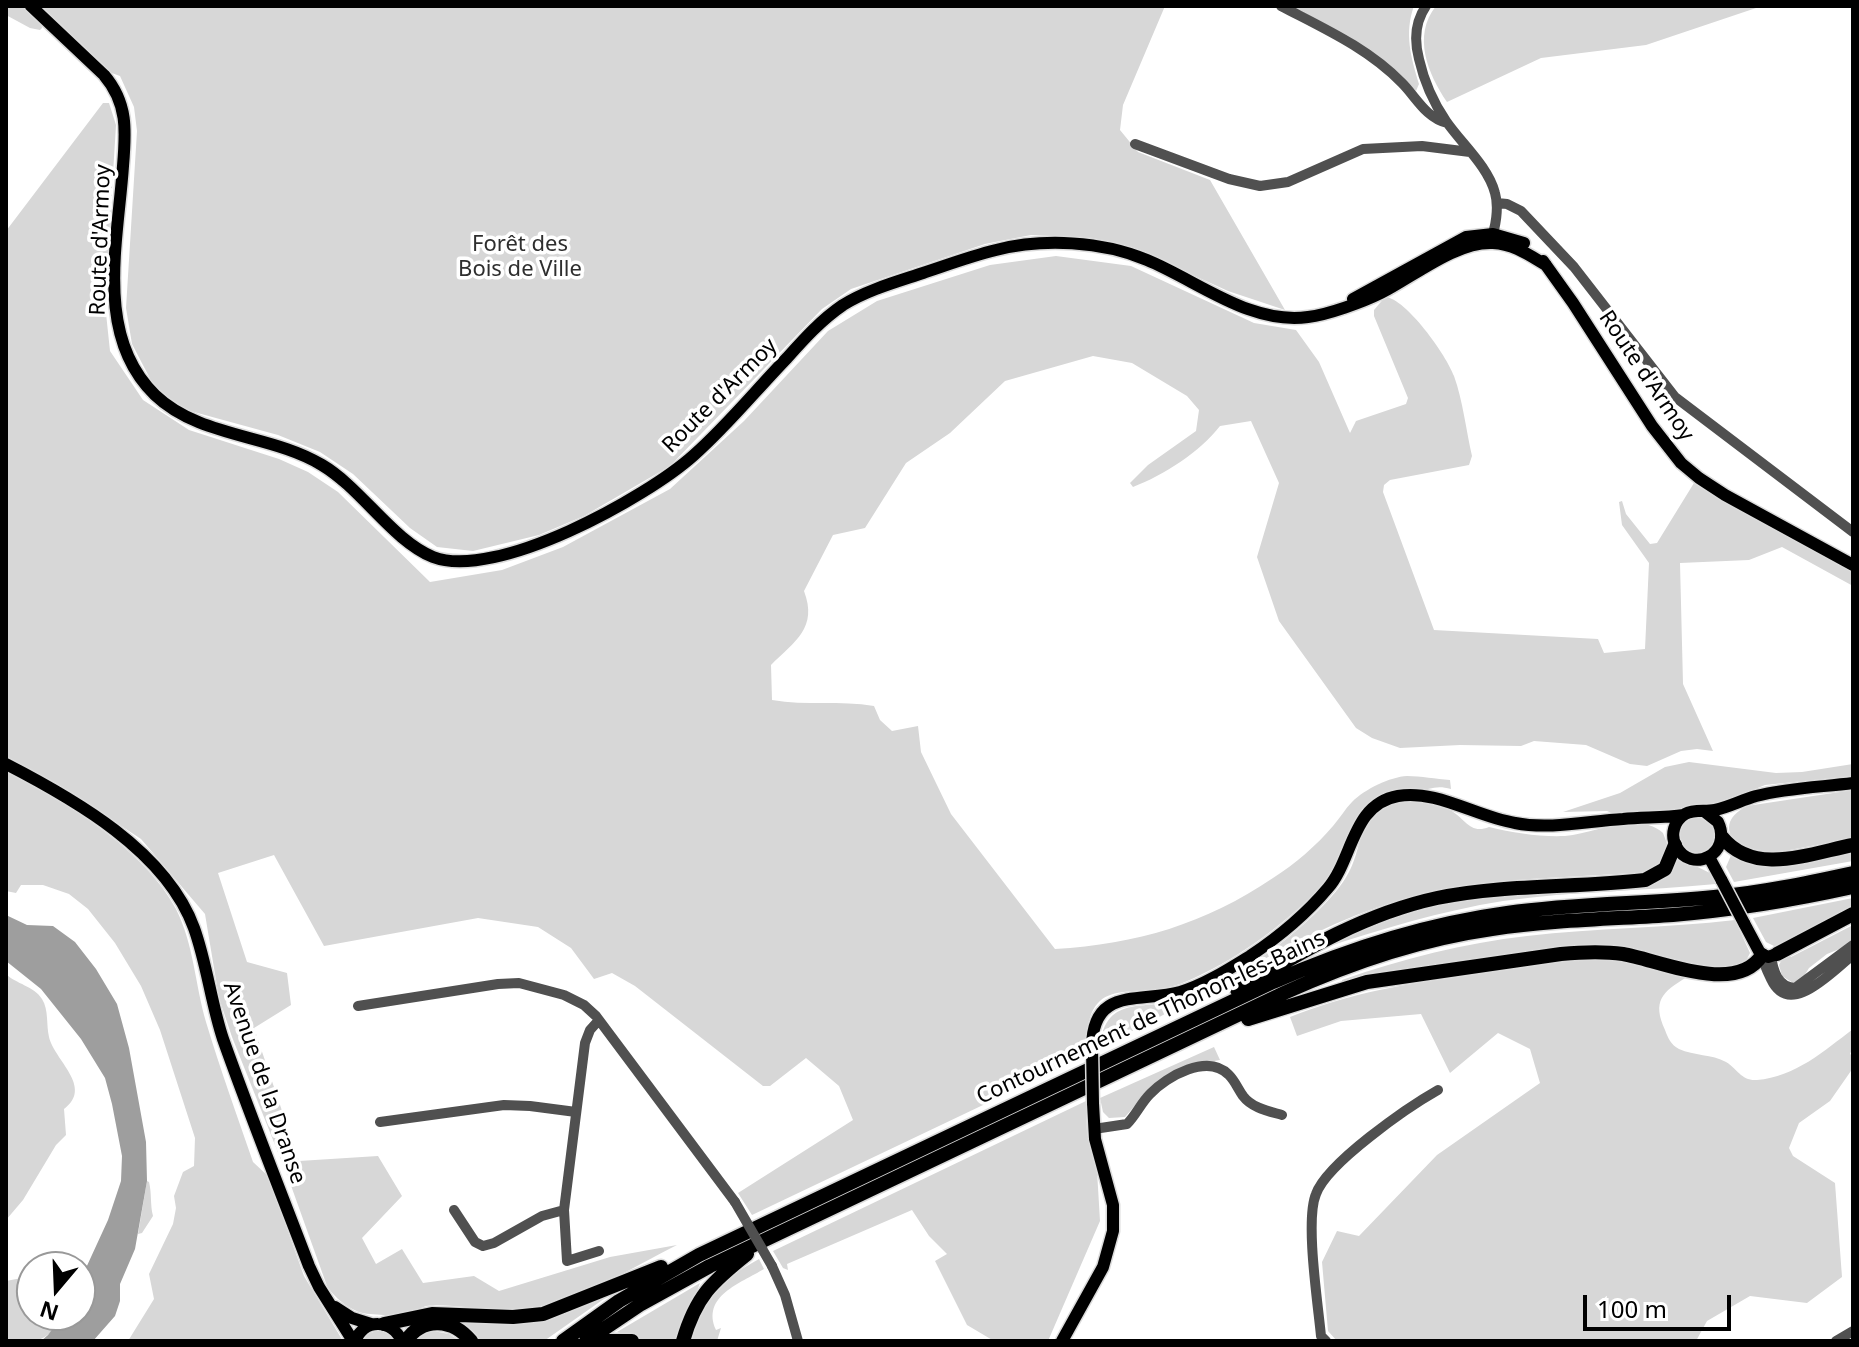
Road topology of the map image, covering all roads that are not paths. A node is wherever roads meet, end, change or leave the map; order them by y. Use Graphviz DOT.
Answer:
graph roads {
  1 [pos="31,6"];
  2 [pos="1281,6"];
  3 [pos="1426,6"];
  4 [pos="1447,123"];
  5 [pos="1135,144"];
  6 [pos="1470,152"];
  7 [pos="1496,209"];
  8 [pos="1487,238"];
  9 [pos="1853,532"];
  10 [pos="1853,565"];
  11 [pos="6,764"];
  12 [pos="1853,783"];
  13 [pos="1746,800"];
  14 [pos="1704,811"];
  15 [pos="1684,815"];
  16 [pos="1639,818"];
  17 [pos="1722,833"];
  18 [pos="1674,841"];
  19 [pos="1853,845"];
  20 [pos="1709,857"];
  21 [pos="1853,873"];
  22 [pos="1853,887"];
  23 [pos="1853,914"];
  24 [pos="1853,945"];
  25 [pos="1770,955"];
  26 [pos="1853,955"];
  27 [pos="358,1006"];
  28 [pos="599,1020"];
  29 [pos="1160,1036"];
  30 [pos="1181,1041"];
  31 [pos="1438,1090"];
  32 [pos="576,1112"];
  33 [pos="1282,1115"];
  34 [pos="380,1122"];
  35 [pos="1094,1129"];
  36 [pos="454,1210"];
  37 [pos="564,1210"];
  38 [pos="767,1238"];
  39 [pos="727,1242"];
  40 [pos="599,1251"];
  41 [pos="332,1305"];
  42 [pos="378,1324"];
  43 [pos="1853,1331"];
  44 [pos="354,1341"];
  45 [pos="404,1341"];
  46 [pos="471,1341"];
  47 [pos="563,1341"];
  48 [pos="586,1341"];
  49 [pos="608,1341"];
  50 [pos="632,1341"];
  51 [pos="683,1341"];
  52 [pos="798,1341"];
  53 [pos="1062,1341"];
  54 [pos="1326,1341"];
  55 [pos="1836,1341"];
  1 -- 8 [label="main road, Route d'Armoy"];
  2 -- 4 [label="street"];
  3 -- 4 [label="street"];
  4 -- 6 [label="street"];
  5 -- 6 [label="street"];
  6 -- 7 [label="street"];
  7 -- 8 [label="street"];
  7 -- 9 [label="street"];
  8 -- 10 [label="main road, Route d'Armoy"];
  11 -- 41 [label="main road, Avenue de la Dranse"];
  12 -- 13 [label="main road"];
  13 -- 14 [label="main road"];
  13 -- 17 [label="main road"];
  14 -- 15 [label="main road"];
  14 -- 17 [label="main road"];
  15 -- 16 [label="main road"];
  15 -- 18 [label="main road"];
  16 -- 18 [label="main road"];
  16 -- 35 [label="main road, bridge"];
  17 -- 19 [label="highway"];
  17 -- 20 [label="main road"];
  18 -- 20 [label="main road"];
  18 -- 29 [label="highway"];
  20 -- 25 [label="main road, bridge"];
  21 -- 29 [label="highway, Contournement de Thonon-les-Bains"];
  22 -- 30 [label="highway, Contournement de Thonon-les-Bains"];
  23 -- 25 [label="highway"];
  24 -- 25 [label="street"];
  25 -- 26 [label="street"];
  25 -- 30 [label="highway"];
  27 -- 28 [label="street"];
  28 -- 32 [label="street"];
  28 -- 52 [label="street, bridge"];
  29 -- 39 [label="highway, Contournement de Thonon-les-Bains"];
  30 -- 38 [label="highway, Contournement de Thonon-les-Bains"];
  31 -- 54 [label="street"];
  32 -- 34 [label="street"];
  32 -- 37 [label="street"];
  33 -- 35 [label="street"];
  35 -- 53 [label="main road"];
  36 -- 37 [label="street"];
  37 -- 40 [label="street"];
  38 -- 48 [label="highway, Contournement de Thonon-les-Bains"];
  38 -- 51 [label="highway"];
  39 -- 42 [label="highway"];
  39 -- 47 [label="highway, Contournement de Thonon-les-Bains"];
  41 -- 42 [label="main road"];
  41 -- 44 [label="main road, Avenue de la Dranse"];
  42 -- 44 [label="main road"];
  42 -- 45 [label="main road"];
  43 -- 55 [label="street"];
  45 -- 46 [label="highway"];
  49 -- 50 [label="highway"];
}
